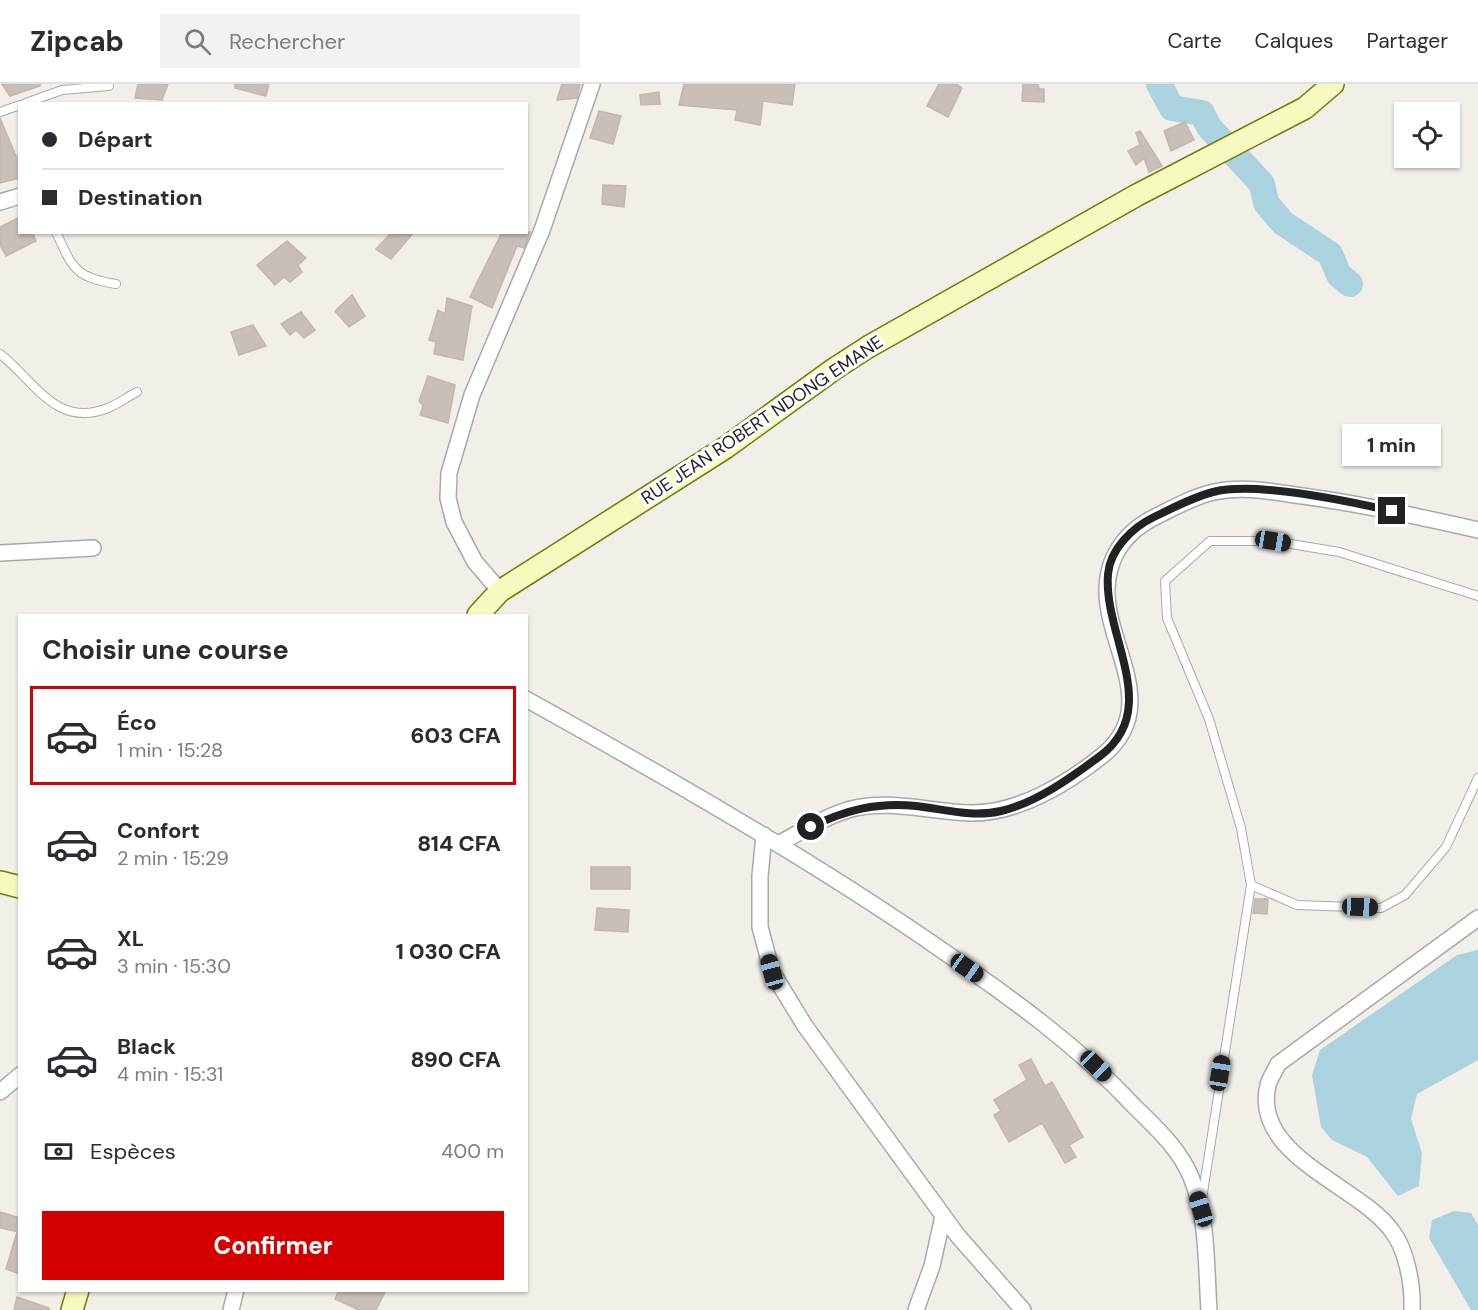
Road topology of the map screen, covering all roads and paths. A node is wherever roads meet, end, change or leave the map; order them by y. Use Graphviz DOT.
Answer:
graph roads {
  1 [pos="592,84"];
  2 [pos="1333,84"];
  3 [pos="109,86"];
  4 [pos="27,102"];
  5 [pos="18,105"];
  6 [pos="0,112"];
  7 [pos="18,197"];
  8 [pos="0,202"];
  9 [pos="57,234"];
  10 [pos="116,284"];
  11 [pos="0,354"];
  12 [pos="137,392"];
  13 [pos="1478,530"];
  14 [pos="93,548"];
  15 [pos="0,553"];
  16 [pos="500,591"];
  17 [pos="1478,596"];
  18 [pos="479,614"];
  19 [pos="528,700"];
  20 [pos="1478,778"];
  21 [pos="764,836"];
  22 [pos="778,844"];
  23 [pos="0,882"];
  24 [pos="1251,885"];
  25 [pos="18,886"];
  26 [pos="1478,918"];
  27 [pos="18,1077"];
  28 [pos="0,1092"];
  29 [pos="1201,1209"];
  30 [pos="943,1216"];
  31 [pos="77,1292"];
  32 [pos="236,1292"];
  33 [pos="72,1310"];
  34 [pos="231,1310"];
  35 [pos="916,1310"];
  36 [pos="1023,1310"];
  37 [pos="1209,1310"];
  38 [pos="1412,1310"];
  1 -- 16 [label="street"];
  2 -- 16 [label="street, RUE JEAN ROBERT NDONG EMANE"];
  3 -- 4 [label="lane"];
  5 -- 6 [label="lane"];
  7 -- 8 [label="street"];
  9 -- 10 [label="lane"];
  11 -- 12 [label="lane"];
  13 -- 22 [label="street"];
  14 -- 15 [label="street"];
  16 -- 18 [label="street, RUE JEAN ROBERT NDONG EMANE"];
  17 -- 24 [label="lane"];
  19 -- 21 [label="street"];
  20 -- 24 [label="lane"];
  21 -- 22 [label="street"];
  21 -- 30 [label="street"];
  22 -- 29 [label="street"];
  23 -- 25 [label="street"];
  24 -- 29 [label="lane"];
  26 -- 38 [label="street"];
  27 -- 28 [label="street"];
  29 -- 37 [label="street"];
  30 -- 35 [label="street"];
  30 -- 36 [label="street"];
  31 -- 33 [label="street"];
  32 -- 34 [label="street"];
}
